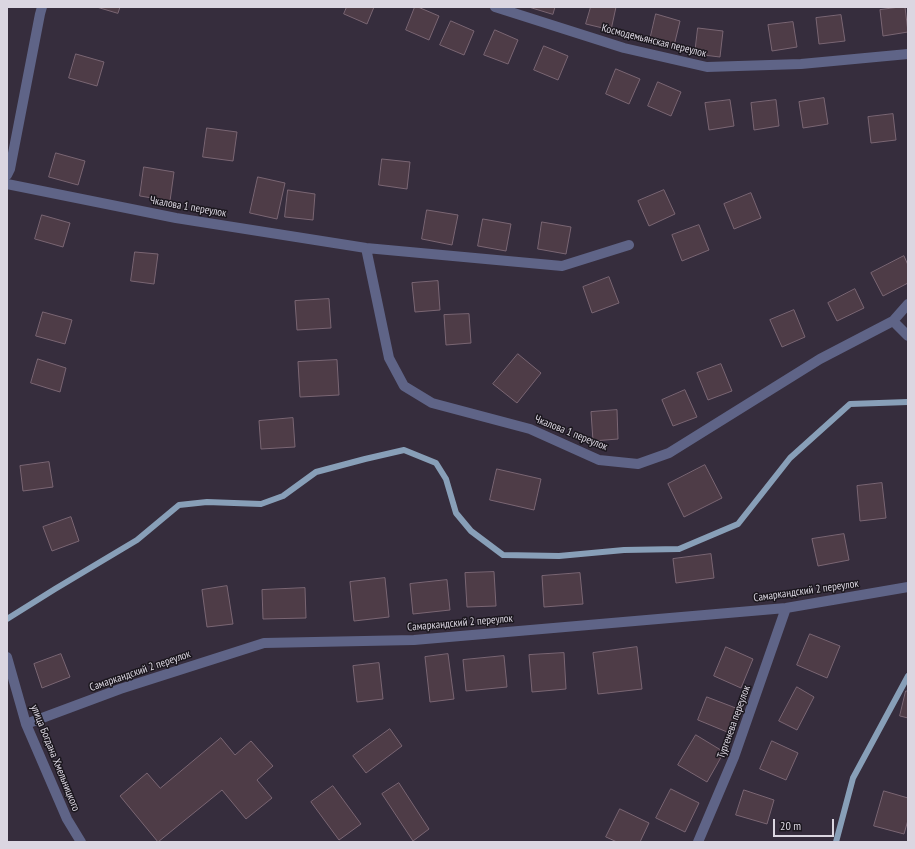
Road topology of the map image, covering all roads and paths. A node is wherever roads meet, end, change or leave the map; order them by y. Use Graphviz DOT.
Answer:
graph roads {
  1 [pos="42,7"];
  2 [pos="494,7"];
  3 [pos="908,54"];
  4 [pos="8,171"];
  5 [pos="7,184"];
  6 [pos="629,245"];
  7 [pos="366,248"];
  8 [pos="908,304"];
  9 [pos="893,321"];
  10 [pos="908,336"];
  11 [pos="908,587"];
  12 [pos="786,608"];
  13 [pos="7,657"];
  14 [pos="26,724"];
  15 [pos="81,842"];
  16 [pos="698,842"];
  1 -- 4 [label="street"];
  2 -- 3 [label="street, Космодемьянская переулок"];
  5 -- 7 [label="street, Чкалова 1 переулок"];
  6 -- 7 [label="street, Чкалова 1 переулок"];
  7 -- 9 [label="street, Чкалова 1 переулок"];
  8 -- 9 [label="street, Чкалова 1 переулок"];
  9 -- 10 [label="street"];
  11 -- 12 [label="street, Самаркандский 2 переулок"];
  12 -- 14 [label="street, Самаркандский 2 переулок"];
  12 -- 16 [label="street, Тургенева переулок"];
  13 -- 14 [label="street, улица Богдана Хмельницкого"];
  14 -- 15 [label="street, улица Богдана Хмельницкого"];
}
